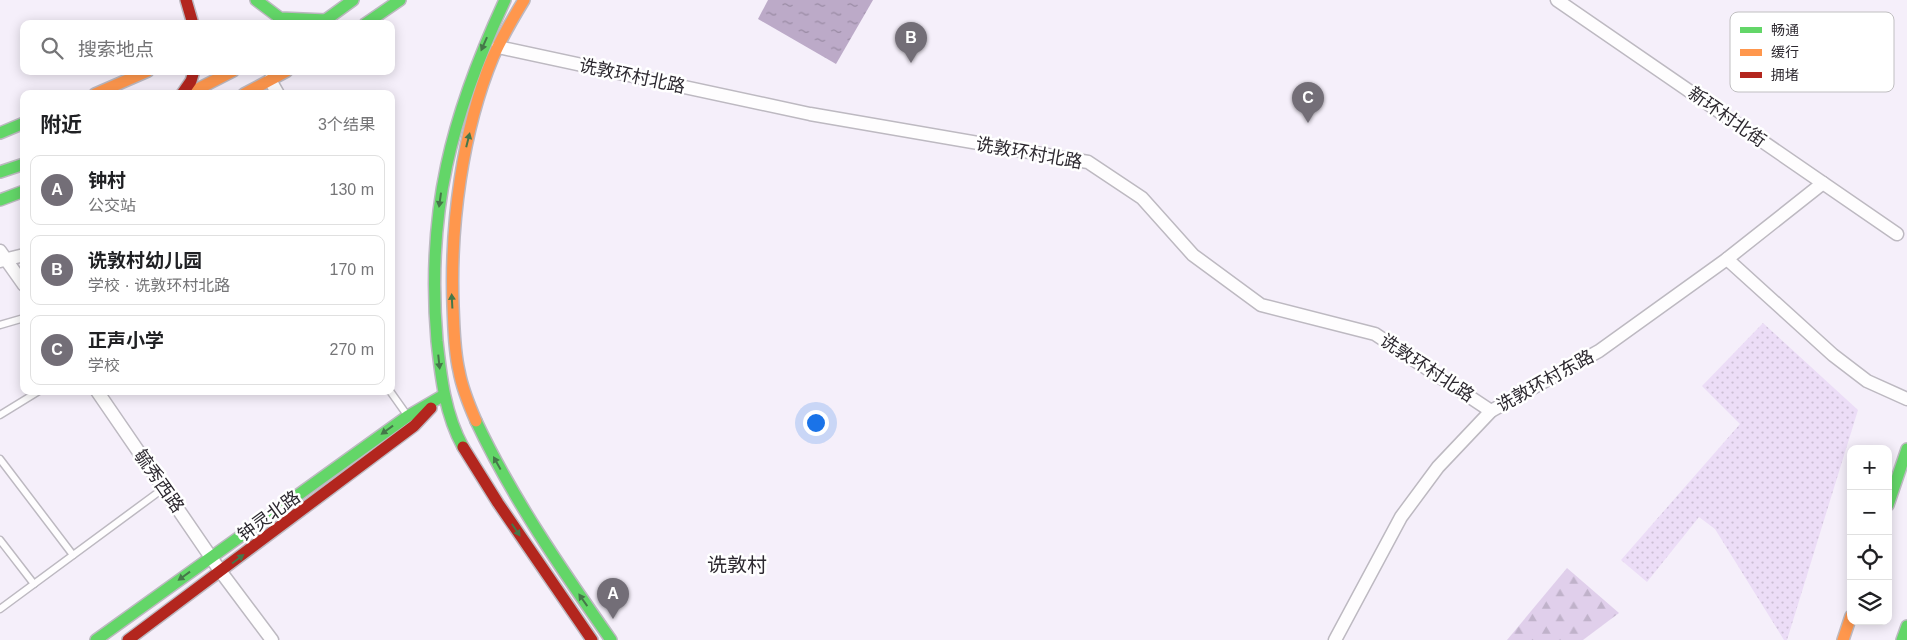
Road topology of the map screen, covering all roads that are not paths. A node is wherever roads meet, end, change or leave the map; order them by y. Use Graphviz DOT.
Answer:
graph roads {
  1 [pos="186,0"];
  2 [pos="256,0"];
  3 [pos="353,0"];
  4 [pos="400,0"];
  5 [pos="505,0"];
  6 [pos="524,0"];
  7 [pos="1557,0"];
  8 [pos="193,20"];
  9 [pos="302,20"];
  10 [pos="326,20"];
  11 [pos="371,20"];
  12 [pos="498,47"];
  13 [pos="139,75"];
  14 [pos="192,75"];
  15 [pos="225,75"];
  16 [pos="279,75"];
  17 [pos="270,80"];
  18 [pos="104,90"];
  19 [pos="184,90"];
  20 [pos="196,90"];
  21 [pos="251,90"];
  22 [pos="276,90"];
  23 [pos="20,126"];
  24 [pos="0,133"];
  25 [pos="20,165"];
  26 [pos="0,172"];
  27 [pos="1822,183"];
  28 [pos="20,192"];
  29 [pos="0,200"];
  30 [pos="1897,234"];
  31 [pos="20,255"];
  32 [pos="2,257"];
  33 [pos="1727,258"];
  34 [pos="20,280"];
  35 [pos="20,319"];
  36 [pos="0,325"];
  37 [pos="462,384"];
  38 [pos="32,395"];
  39 [pos="100,395"];
  40 [pos="393,395"];
  41 [pos="444,395"];
  42 [pos="1907,399"];
  43 [pos="1491,411"];
  44 [pos="0,415"];
  45 [pos="408,416"];
  46 [pos="414,426"];
  47 [pos="1907,449"];
  48 [pos="0,459"];
  49 [pos="164,488"];
  50 [pos="1892,493"];
  51 [pos="0,540"];
  52 [pos="73,555"];
  53 [pos="211,557"];
  54 [pos="221,572"];
  55 [pos="34,584"];
  56 [pos="0,609"];
  57 [pos="1848,625"];
  58 [pos="1907,626"];
  59 [pos="96,640"];
  60 [pos="128,640"];
  61 [pos="272,640"];
  62 [pos="592,640"];
  63 [pos="611,640"];
  64 [pos="1335,640"];
  65 [pos="1843,640"];
  66 [pos="1902,640"];
  1 -- 8 [label="main road"];
  2 -- 9 [label="main road"];
  3 -- 10 [label="main road"];
  4 -- 11 [label="main road"];
  5 -- 41 [label="main road, one-way"];
  6 -- 12 [label="main road"];
  7 -- 27 [label="street, 新环村北街"];
  37 -- 12 [label="main road, one-way"];
  12 -- 43 [label="street, 诜敦环村北路"];
  13 -- 18 [label="main road"];
  14 -- 19 [label="main road"];
  15 -- 20 [label="main road"];
  16 -- 17 [label="main road"];
  17 -- 21 [label="main road"];
  17 -- 22 [label="street"];
  23 -- 24 [label="main road"];
  25 -- 26 [label="main road"];
  27 -- 30 [label="street, 新环村北街"];
  27 -- 33 [label="street, 诜敦环村东路"];
  28 -- 29 [label="main road"];
  31 -- 32 [label="street"];
  32 -- 34 [label="street"];
  33 -- 42 [label="street"];
  33 -- 43 [label="street, 诜敦环村东路"];
  35 -- 36 [label="lane"];
  37 -- 41 [label="street, 钟灵北路"];
  63 -- 37 [label="main road, one-way"];
  38 -- 44 [label="lane"];
  39 -- 49 [label="street, 毓秀西路"];
  40 -- 45 [label="lane"];
  41 -- 45 [label="main road, 钟灵北路"];
  41 -- 46 [label="main road, 钟灵北路"];
  41 -- 62 [label="main road, one-way"];
  43 -- 64 [label="street, 诜敦环村东路"];
  45 -- 46 [label="lane"];
  45 -- 53 [label="main road, 钟灵北路, one-way"];
  54 -- 46 [label="main road, 钟灵北路, one-way"];
  47 -- 50 [label="main road"];
  48 -- 52 [label="lane"];
  49 -- 52 [label="lane"];
  49 -- 53 [label="street, 毓秀西路"];
  51 -- 55 [label="lane"];
  52 -- 55 [label="lane"];
  53 -- 54 [label="street, 毓秀西路"];
  53 -- 59 [label="main road, 钟灵北路, one-way"];
  54 -- 60 [label="main road, 钟灵北路"];
  54 -- 61 [label="street, 毓秀西路"];
  55 -- 56 [label="lane"];
  57 -- 65 [label="main road"];
  58 -- 66 [label="main road"];
}
